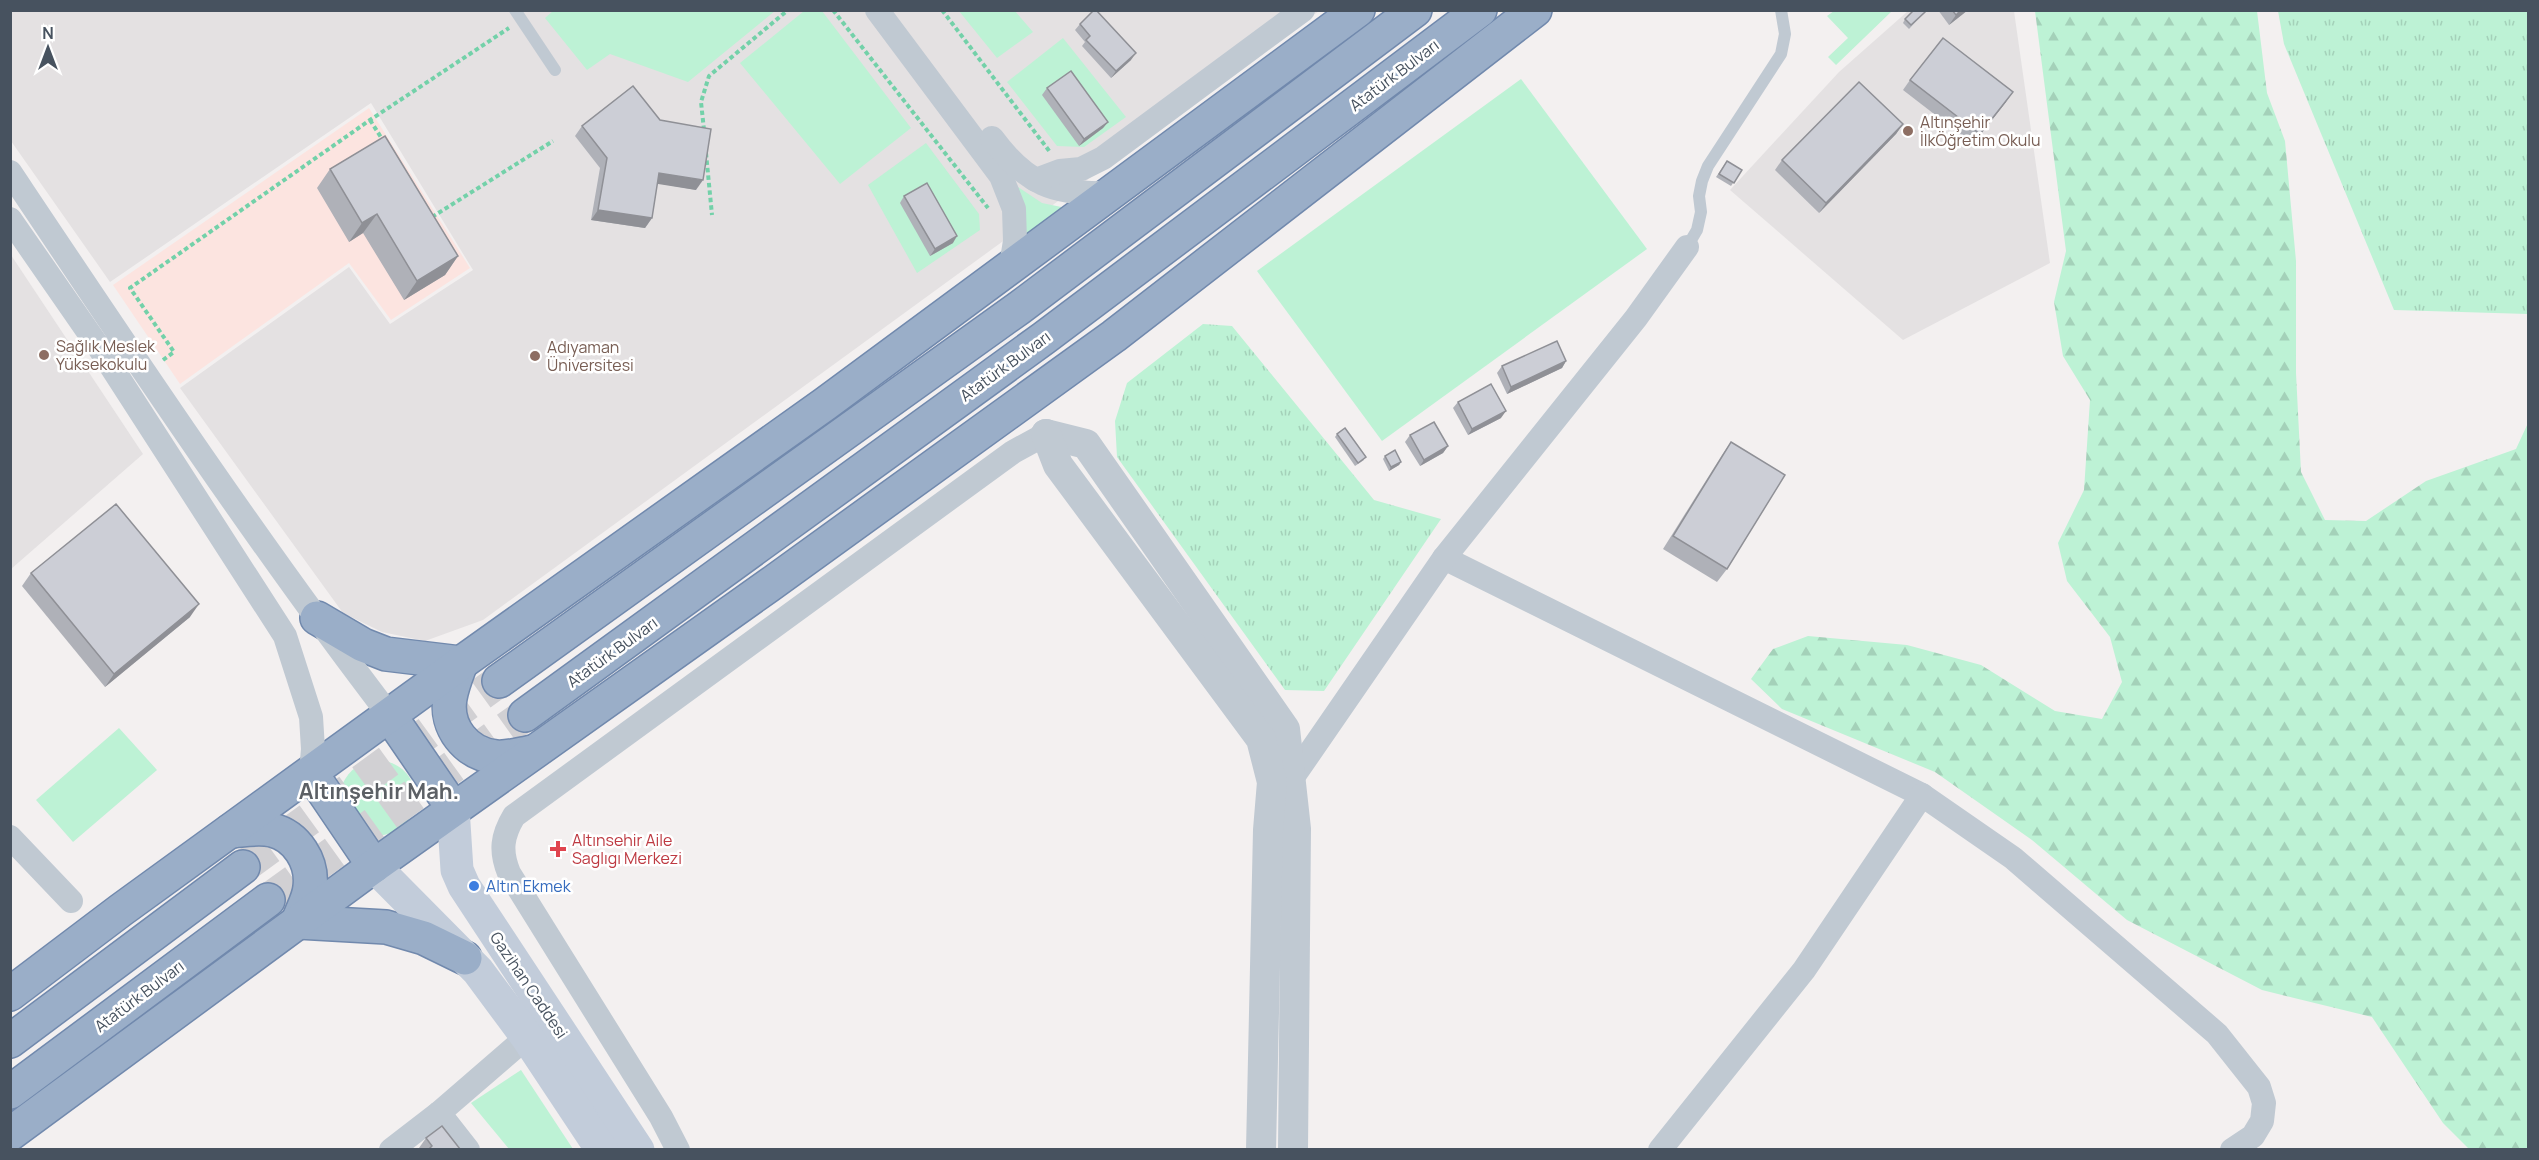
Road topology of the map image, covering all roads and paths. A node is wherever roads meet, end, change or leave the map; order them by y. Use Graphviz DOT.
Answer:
graph roads {
  1 [pos="788,10"];
  2 [pos="833,10"];
  3 [pos="877,10"];
  4 [pos="897,10"];
  5 [pos="942,10"];
  6 [pos="1303,10"];
  7 [pos="1358,10"];
  8 [pos="1415,10"];
  9 [pos="1480,10"];
  10 [pos="1535,10"];
  11 [pos="1781,10"];
  12 [pos="518,15"];
  13 [pos="555,69"];
  14 [pos="370,120"];
  15 [pos="705,136"];
  16 [pos="553,141"];
  17 [pos="706,147"];
  18 [pos="389,149"];
  19 [pos="1060,171"];
  20 [pos="10,172"];
  21 [pos="1036,180"];
  22 [pos="1110,193"];
  23 [pos="426,207"];
  24 [pos="990,210"];
  25 [pos="712,215"];
  26 [pos="10,219"];
  27 [pos="1687,247"];
  28 [pos="1011,266"];
  29 [pos="145,372"];
  30 [pos="1046,434"];
  31 [pos="1444,558"];
  32 [pos="317,618"];
  33 [pos="462,663"];
  34 [pos="500,681"];
  35 [pos="525,715"];
  36 [pos="390,716"];
  37 [pos="534,752"];
  38 [pos="311,773"];
  39 [pos="1282,781"];
  40 [pos="1922,795"];
  41 [pos="453,808"];
  42 [pos="230,831"];
  43 [pos="10,837"];
  44 [pos="374,866"];
  45 [pos="243,867"];
  46 [pos="268,900"];
  47 [pos="71,901"];
  48 [pos="298,922"];
  49 [pos="465,958"];
  50 [pos="10,994"];
  51 [pos="527,1037"];
  52 [pos="10,1041"];
  53 [pos="10,1092"];
  54 [pos="439,1113"];
  55 [pos="10,1134"];
  56 [pos="391,1149"];
  57 [pos="468,1149"];
  58 [pos="602,1149"];
  59 [pos="638,1149"];
  60 [pos="678,1149"];
  61 [pos="1262,1149"];
  62 [pos="1293,1149"];
  63 [pos="1660,1149"];
  64 [pos="2232,1149"];
  1 -- 15 [label="path"];
  2 -- 24 [label="path"];
  3 -- 28 [label="street"];
  4 -- 21 [label="street"];
  5 -- 19 [label="path"];
  6 -- 19 [label="street"];
  7 -- 22 [label="highway"];
  8 -- 34 [label="highway"];
  9 -- 35 [label="highway, Atatürk Bulvarı"];
  10 -- 37 [label="highway"];
  11 -- 27 [label="lane"];
  12 -- 13 [label="lane"];
  12 -- 14 [label="path"];
  14 -- 18 [label="path"];
  14 -- 29 [label="path"];
  16 -- 23 [label="path"];
  17 -- 25 [label="path"];
  19 -- 21 [label="street"];
  20 -- 29 [label="street"];
  21 -- 22 [label="street"];
  22 -- 28 [label="highway"];
  26 -- 38 [label="street"];
  27 -- 31 [label="street"];
  28 -- 33 [label="highway"];
  29 -- 32 [label="street"];
  30 -- 39 [label="street"];
  30 -- 60 [label="street"];
  31 -- 39 [label="street"];
  31 -- 40 [label="street"];
  32 -- 33 [label="highway"];
  32 -- 36 [label="street"];
  33 -- 36 [label="highway"];
  33 -- 37 [label="highway"];
  36 -- 38 [label="highway"];
  36 -- 41 [label="highway"];
  37 -- 41 [label="highway"];
  38 -- 42 [label="highway"];
  38 -- 44 [label="highway"];
  39 -- 61 [label="street"];
  39 -- 62 [label="street"];
  40 -- 63 [label="street"];
  40 -- 64 [label="street"];
  41 -- 44 [label="highway"];
  41 -- 59 [label="main road, Gazihan Caddesi"];
  42 -- 48 [label="highway"];
  42 -- 50 [label="highway"];
  43 -- 47 [label="street"];
  44 -- 48 [label="highway"];
  44 -- 49 [label="main road, Gazihan Caddesi"];
  45 -- 52 [label="highway"];
  46 -- 53 [label="highway, Atatürk Bulvarı"];
  48 -- 49 [label="highway"];
  48 -- 55 [label="highway"];
  49 -- 51 [label="main road, Gazihan Caddesi"];
  51 -- 54 [label="street"];
  51 -- 58 [label="main road, Gazihan Caddesi"];
  54 -- 56 [label="street"];
  54 -- 57 [label="street"];
}
